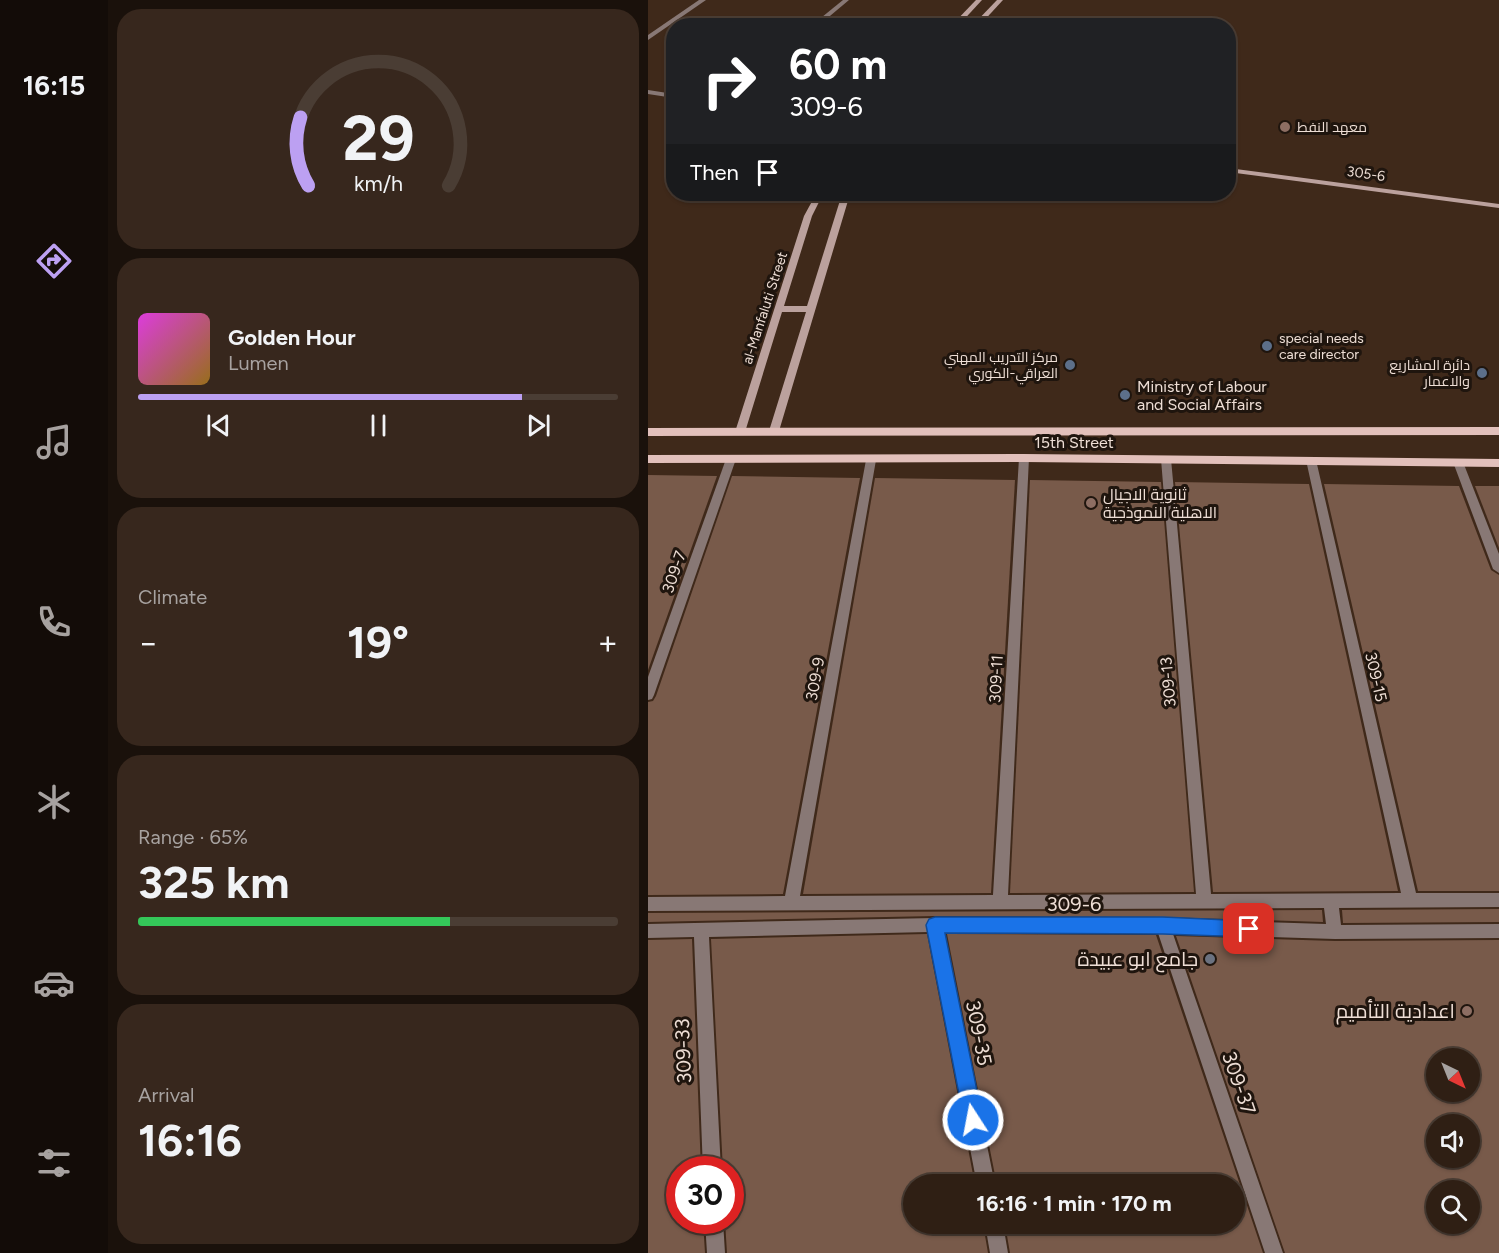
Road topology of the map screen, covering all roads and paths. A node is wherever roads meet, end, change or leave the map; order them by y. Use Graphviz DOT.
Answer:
graph roads {
  1 [pos="703,0"];
  2 [pos="846,0"];
  3 [pos="980,0"];
  4 [pos="999,1"];
  5 [pos="677,18"];
  6 [pos="824,18"];
  7 [pos="962,18"];
  8 [pos="983,18"];
  9 [pos="666,26"];
  10 [pos="648,38"];
  11 [pos="648,92"];
  12 [pos="666,95"];
  13 [pos="1236,171"];
  14 [pos="816,201"];
  15 [pos="844,201"];
  16 [pos="1499,206"];
  17 [pos="779,309"];
  18 [pos="811,309"];
  19 [pos="774,431"];
  20 [pos="1499,431"];
  21 [pos="648,432"];
  22 [pos="740,432"];
  23 [pos="1024,458"];
  24 [pos="648,459"];
  25 [pos="731,459"];
  26 [pos="1166,459"];
  27 [pos="871,460"];
  28 [pos="1311,460"];
  29 [pos="1458,462"];
  30 [pos="1499,463"];
  31 [pos="1499,568"];
  32 [pos="648,695"];
  33 [pos="1410,900"];
  34 [pos="1499,900"];
  35 [pos="1204,901"];
  36 [pos="1330,901"];
  37 [pos="1000,902"];
  38 [pos="791,903"];
  39 [pos="648,904"];
  40 [pos="935,925"];
  41 [pos="1163,926"];
  42 [pos="701,930"];
  43 [pos="648,931"];
  44 [pos="1499,931"];
  45 [pos="1335,932"];
  46 [pos="711,1156"];
  47 [pos="984,1174"];
  48 [pos="715,1234"];
  49 [pos="996,1234"];
  50 [pos="716,1253"];
  51 [pos="999,1253"];
  52 [pos="1274,1253"];
  1 -- 5 [label="street"];
  2 -- 6 [label="street"];
  3 -- 4 [label="street"];
  3 -- 7 [label="street"];
  4 -- 8 [label="street"];
  9 -- 10 [label="street"];
  11 -- 12 [label="street"];
  13 -- 16 [label="street, 305-6"];
  14 -- 17 [label="street, al-Manfaluti Street"];
  15 -- 18 [label="street"];
  17 -- 18 [label="street"];
  17 -- 22 [label="street, al-Manfaluti Street"];
  18 -- 19 [label="street"];
  19 -- 20 [label="main road, 15th Street"];
  19 -- 22 [label="main road, 15th Street"];
  21 -- 22 [label="main road, 15th Street"];
  23 -- 26 [label="main road, 15th Street"];
  23 -- 27 [label="main road, 15th Street"];
  23 -- 37 [label="street, 309-11"];
  24 -- 25 [label="main road, 15th Street"];
  25 -- 27 [label="main road, 15th Street"];
  25 -- 32 [label="street, 309-7"];
  26 -- 28 [label="main road, 15th Street"];
  26 -- 35 [label="street, 309-13"];
  27 -- 38 [label="street, 309-9"];
  28 -- 29 [label="main road, 15th Street"];
  28 -- 33 [label="street, 309-15"];
  29 -- 30 [label="main road, 15th Street"];
  29 -- 31 [label="street"];
  33 -- 34 [label="street, 309-6"];
  33 -- 36 [label="street, 309-6"];
  35 -- 36 [label="street, 309-6"];
  35 -- 37 [label="street, 309-6"];
  36 -- 45 [label="street"];
  37 -- 38 [label="street, 309-6"];
  38 -- 39 [label="street, 309-6"];
  40 -- 41 [label="street, 309-6"];
  40 -- 42 [label="street, 309-6"];
  40 -- 47 [label="street, 309-35"];
  41 -- 45 [label="street, 309-6"];
  41 -- 52 [label="street, 309-37"];
  42 -- 43 [label="street, 309-6"];
  42 -- 46 [label="street, 309-33"];
  44 -- 45 [label="street, 309-6"];
  48 -- 50 [label="street"];
  49 -- 51 [label="street"];
}
